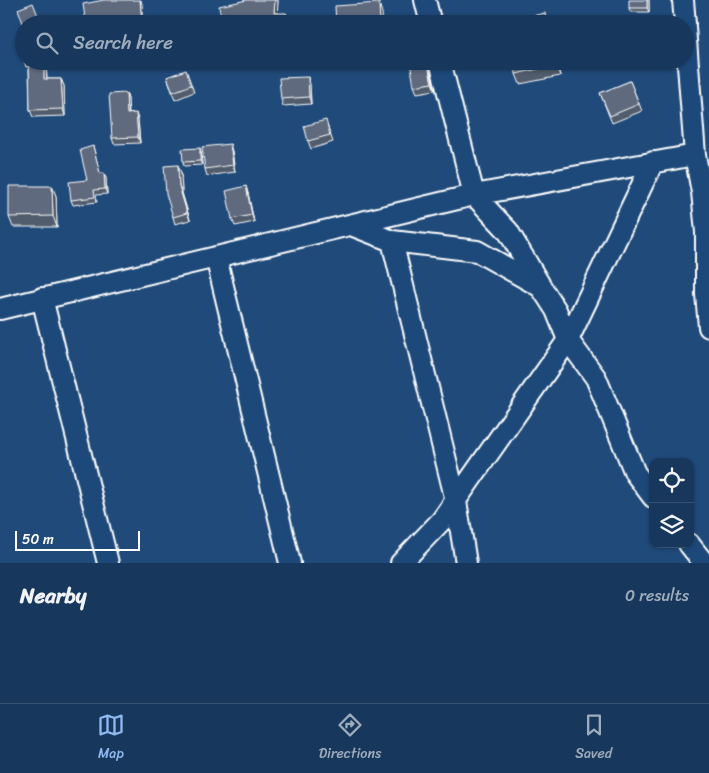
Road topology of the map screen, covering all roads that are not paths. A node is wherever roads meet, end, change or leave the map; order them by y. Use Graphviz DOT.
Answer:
graph roads {
  1 [pos="425,0"];
  2 [pos="683,0"];
  3 [pos="429,15"];
  4 [pos="684,15"];
  5 [pos="442,70"];
  6 [pos="688,70"];
  7 [pos="695,155"];
  8 [pos="653,162"];
  9 [pos="706,191"];
  10 [pos="474,195"];
  11 [pos="352,225"];
  12 [pos="392,242"];
  13 [pos="216,257"];
  14 [pos="541,287"];
  15 [pos="42,298"];
  16 [pos="0,309"];
  17 [pos="709,327"];
  18 [pos="568,340"];
  19 [pos="649,492"];
  20 [pos="456,501"];
  21 [pos="692,548"];
  22 [pos="108,563"];
  23 [pos="290,563"];
  24 [pos="401,563"];
  25 [pos="466,563"];
  26 [pos="704,563"];
  1 -- 3 [label="street"];
  2 -- 4 [label="street"];
  5 -- 10 [label="street"];
  6 -- 7 [label="street"];
  7 -- 8 [label="street"];
  7 -- 9 [label="street"];
  8 -- 10 [label="street"];
  8 -- 18 [label="street"];
  9 -- 17 [label="street"];
  10 -- 11 [label="street"];
  10 -- 14 [label="street"];
  11 -- 12 [label="street"];
  11 -- 13 [label="street"];
  12 -- 14 [label="street"];
  12 -- 20 [label="street"];
  13 -- 15 [label="street"];
  13 -- 23 [label="street"];
  14 -- 18 [label="street"];
  15 -- 16 [label="street"];
  15 -- 22 [label="street"];
  18 -- 19 [label="street"];
  18 -- 20 [label="street"];
  20 -- 24 [label="street"];
  20 -- 25 [label="street"];
  21 -- 26 [label="street"];
}
